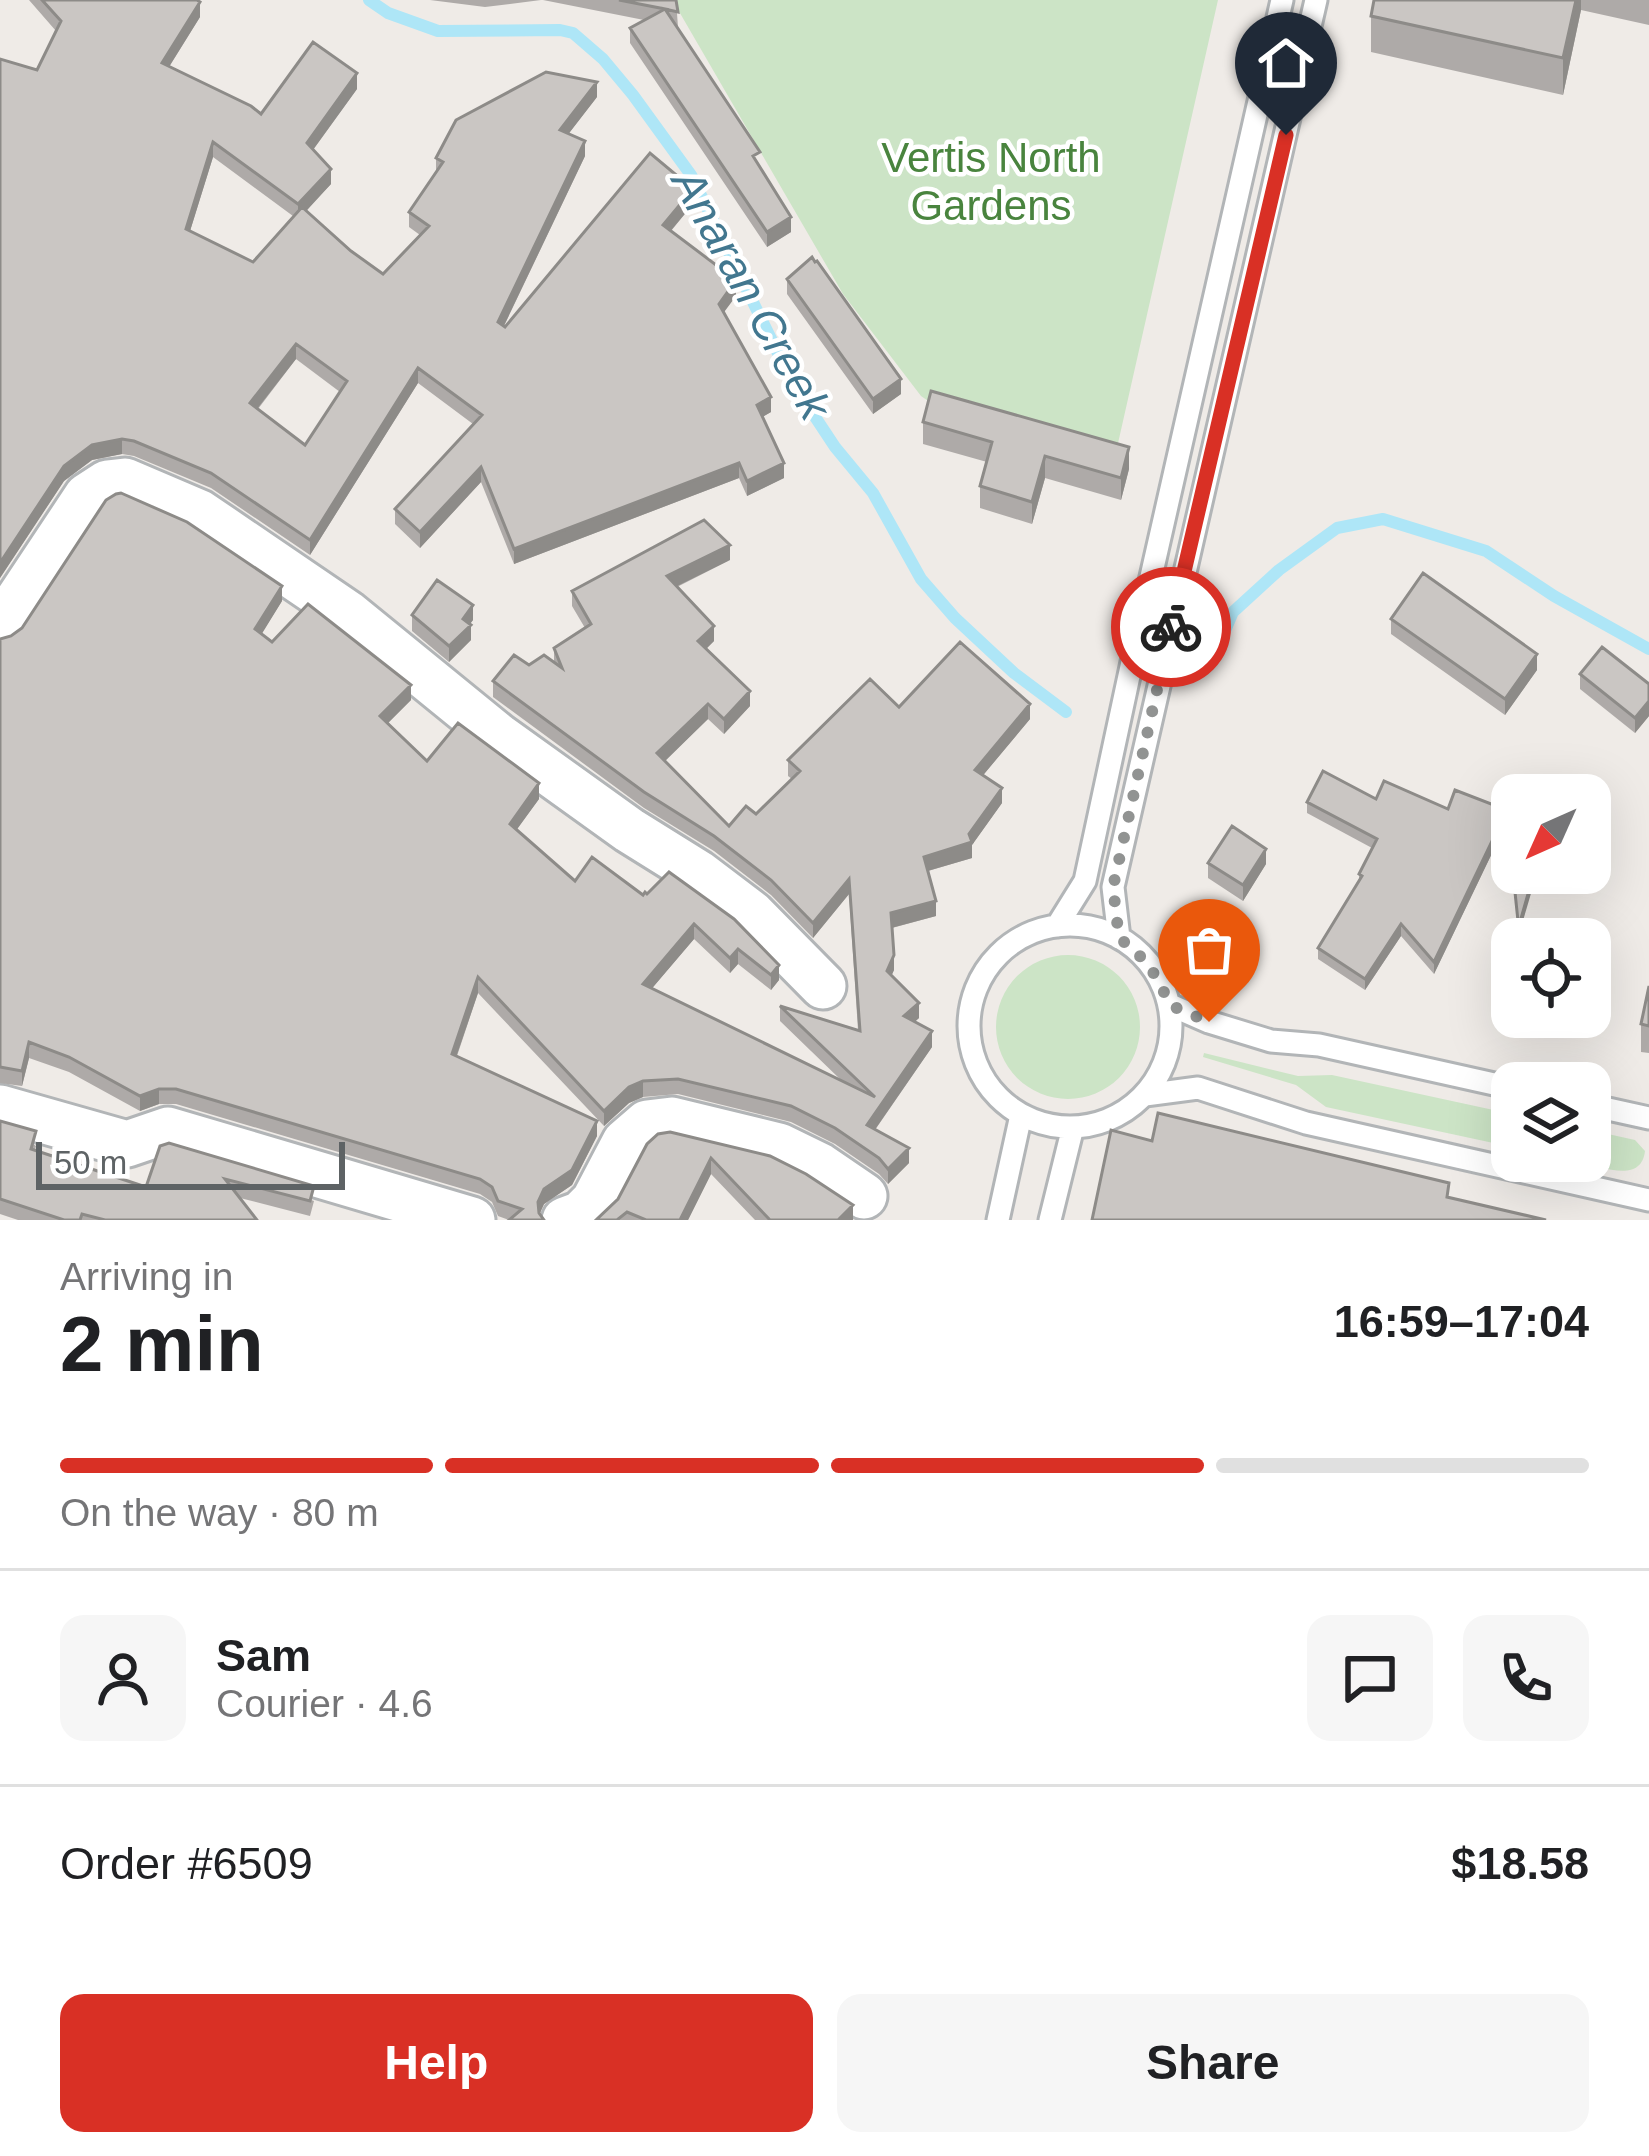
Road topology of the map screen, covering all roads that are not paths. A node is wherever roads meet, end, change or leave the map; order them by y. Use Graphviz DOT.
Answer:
graph roads {
  1 [pos="1282,0"];
  2 [pos="1316,0"];
  3 [pos="0,627"];
  4 [pos="1057,926"];
  5 [pos="1119,938"];
  6 [pos="823,986"];
  7 [pos="1170,1005"];
  8 [pos="1491,1083"];
  9 [pos="1145,1095"];
  10 [pos="0,1108"];
  11 [pos="1611,1110"];
  12 [pos="1021,1115"];
  13 [pos="1649,1118"];
  14 [pos="1073,1127"];
  15 [pos="864,1196"];
  16 [pos="1649,1200"];
  17 [pos="370,1204"];
  18 [pos="472,1220"];
  19 [pos="566,1220"];
  20 [pos="998,1220"];
  21 [pos="1050,1220"];
  1 -- 4 [label="lane"];
  2 -- 5 [label="lane"];
  3 -- 6 [label="street"];
  4 -- 5 [label="lane"];
  4 -- 12 [label="lane"];
  5 -- 7 [label="lane"];
  7 -- 8 [label="lane"];
  7 -- 9 [label="lane"];
  9 -- 14 [label="lane"];
  9 -- 16 [label="lane"];
  10 -- 17 [label="street"];
  11 -- 13 [label="lane"];
  12 -- 14 [label="lane"];
  12 -- 20 [label="lane"];
  14 -- 21 [label="lane"];
  15 -- 19 [label="street"];
  17 -- 18 [label="street"];
}
